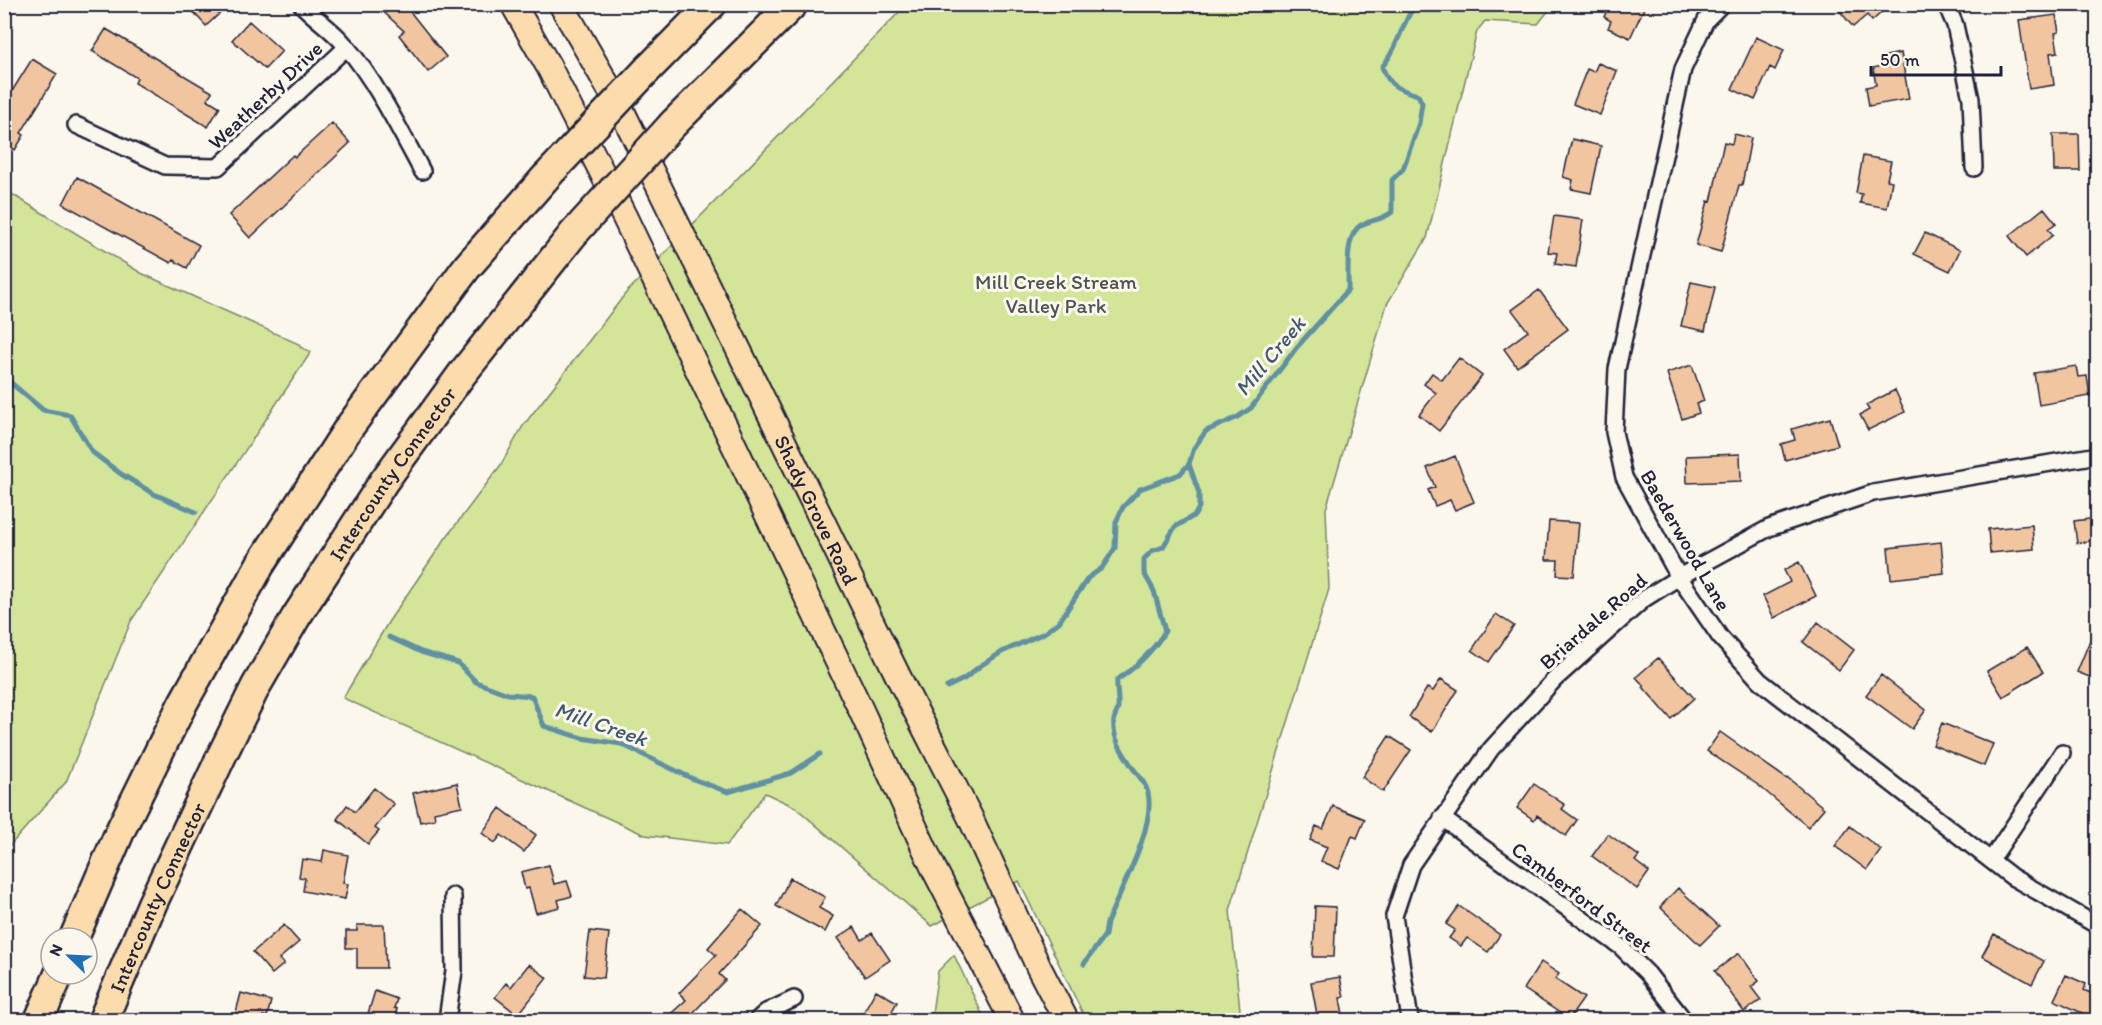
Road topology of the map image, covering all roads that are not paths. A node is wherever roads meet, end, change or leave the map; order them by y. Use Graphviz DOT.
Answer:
graph roads {
  1 [pos="301,4"];
  2 [pos="513,4"];
  3 [pos="561,4"];
  4 [pos="712,4"];
  5 [pos="793,4"];
  6 [pos="1722,4"];
  7 [pos="1946,4"];
  8 [pos="347,47"];
  9 [pos="76,125"];
  10 [pos="1974,168"];
  11 [pos="422,171"];
  12 [pos="2097,455"];
  13 [pos="1679,577"];
  14 [pos="2062,753"];
  15 [pos="1442,818"];
  16 [pos="1991,860"];
  17 [pos="453,896"];
  18 [pos="79,926"];
  19 [pos="2097,926"];
  20 [pos="54,986"];
  21 [pos="794,999"];
  22 [pos="39,1020"];
  23 [pos="103,1020"];
  24 [pos="447,1020"];
  25 [pos="757,1020"];
  26 [pos="1012,1020"];
  27 [pos="1066,1020"];
  28 [pos="1410,1020"];
  29 [pos="1684,1020"];
  1 -- 8 [label="street"];
  2 -- 26 [label="main road"];
  3 -- 27 [label="main road, Shady Grove Road"];
  4 -- 18 [label="highway, bridge"];
  5 -- 23 [label="highway, Intercounty Connector, bridge"];
  6 -- 13 [label="street, Baederwood Lane"];
  7 -- 10 [label="street"];
  8 -- 9 [label="street, Weatherby Drive"];
  8 -- 11 [label="street"];
  12 -- 13 [label="street, Briardale Road"];
  13 -- 15 [label="street, Briardale Road"];
  13 -- 16 [label="street, Baederwood Lane"];
  14 -- 16 [label="street"];
  15 -- 28 [label="street, Briardale Road"];
  15 -- 29 [label="street, Camberford Street"];
  16 -- 19 [label="street, Baederwood Lane"];
  17 -- 24 [label="street"];
  20 -- 22 [label="highway"];
  21 -- 25 [label="street"];
}
